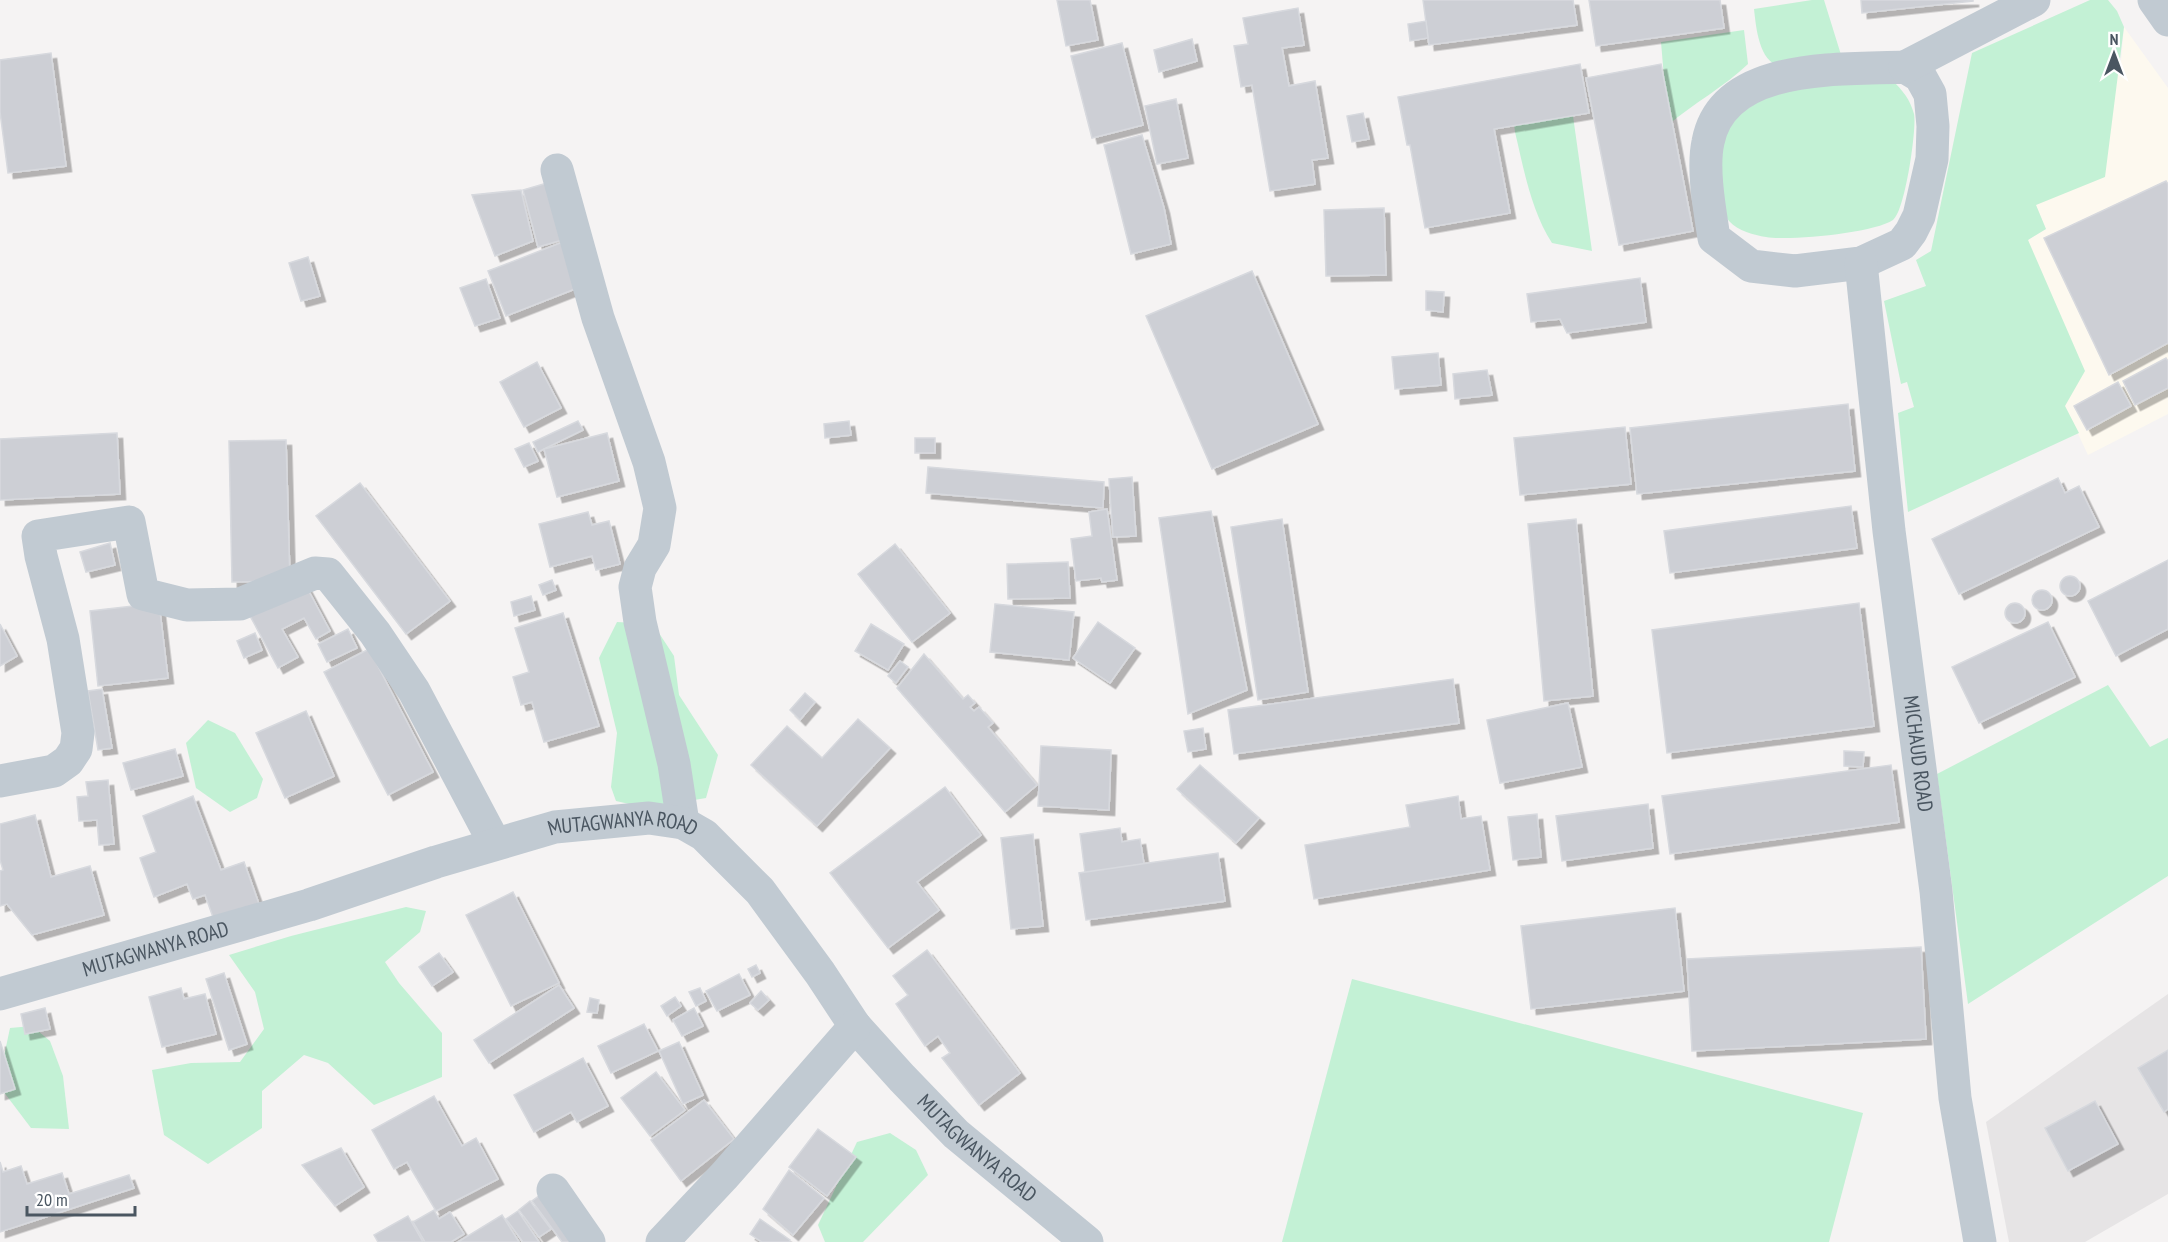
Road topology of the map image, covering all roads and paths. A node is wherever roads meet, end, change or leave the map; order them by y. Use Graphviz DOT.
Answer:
graph roads {
  1 [pos="2034,0"];
  2 [pos="2154,0"];
  3 [pos="2168,20"];
  4 [pos="1905,67"];
  5 [pos="557,170"];
  6 [pos="1861,263"];
  7 [pos="0,781"];
  8 [pos="683,823"];
  9 [pos="495,844"];
  10 [pos="0,994"];
  11 [pos="855,1026"];
  12 [pos="553,1190"];
  13 [pos="589,1242"];
  14 [pos="662,1242"];
  15 [pos="1087,1242"];
  16 [pos="1980,1242"];
  1 -- 4 [label="street"];
  2 -- 3 [label="street"];
  4 -- 6 [label="street"];
  4 -- 6 [label="street"];
  5 -- 8 [label="street"];
  6 -- 16 [label="street, MICHAUD ROAD"];
  7 -- 9 [label="street"];
  8 -- 9 [label="street, MUTAGWANYA ROAD"];
  8 -- 11 [label="street, MUTAGWANYA ROAD"];
  9 -- 10 [label="street, MUTAGWANYA ROAD"];
  11 -- 14 [label="street"];
  11 -- 15 [label="street, MUTAGWANYA ROAD"];
  12 -- 13 [label="street"];
}
